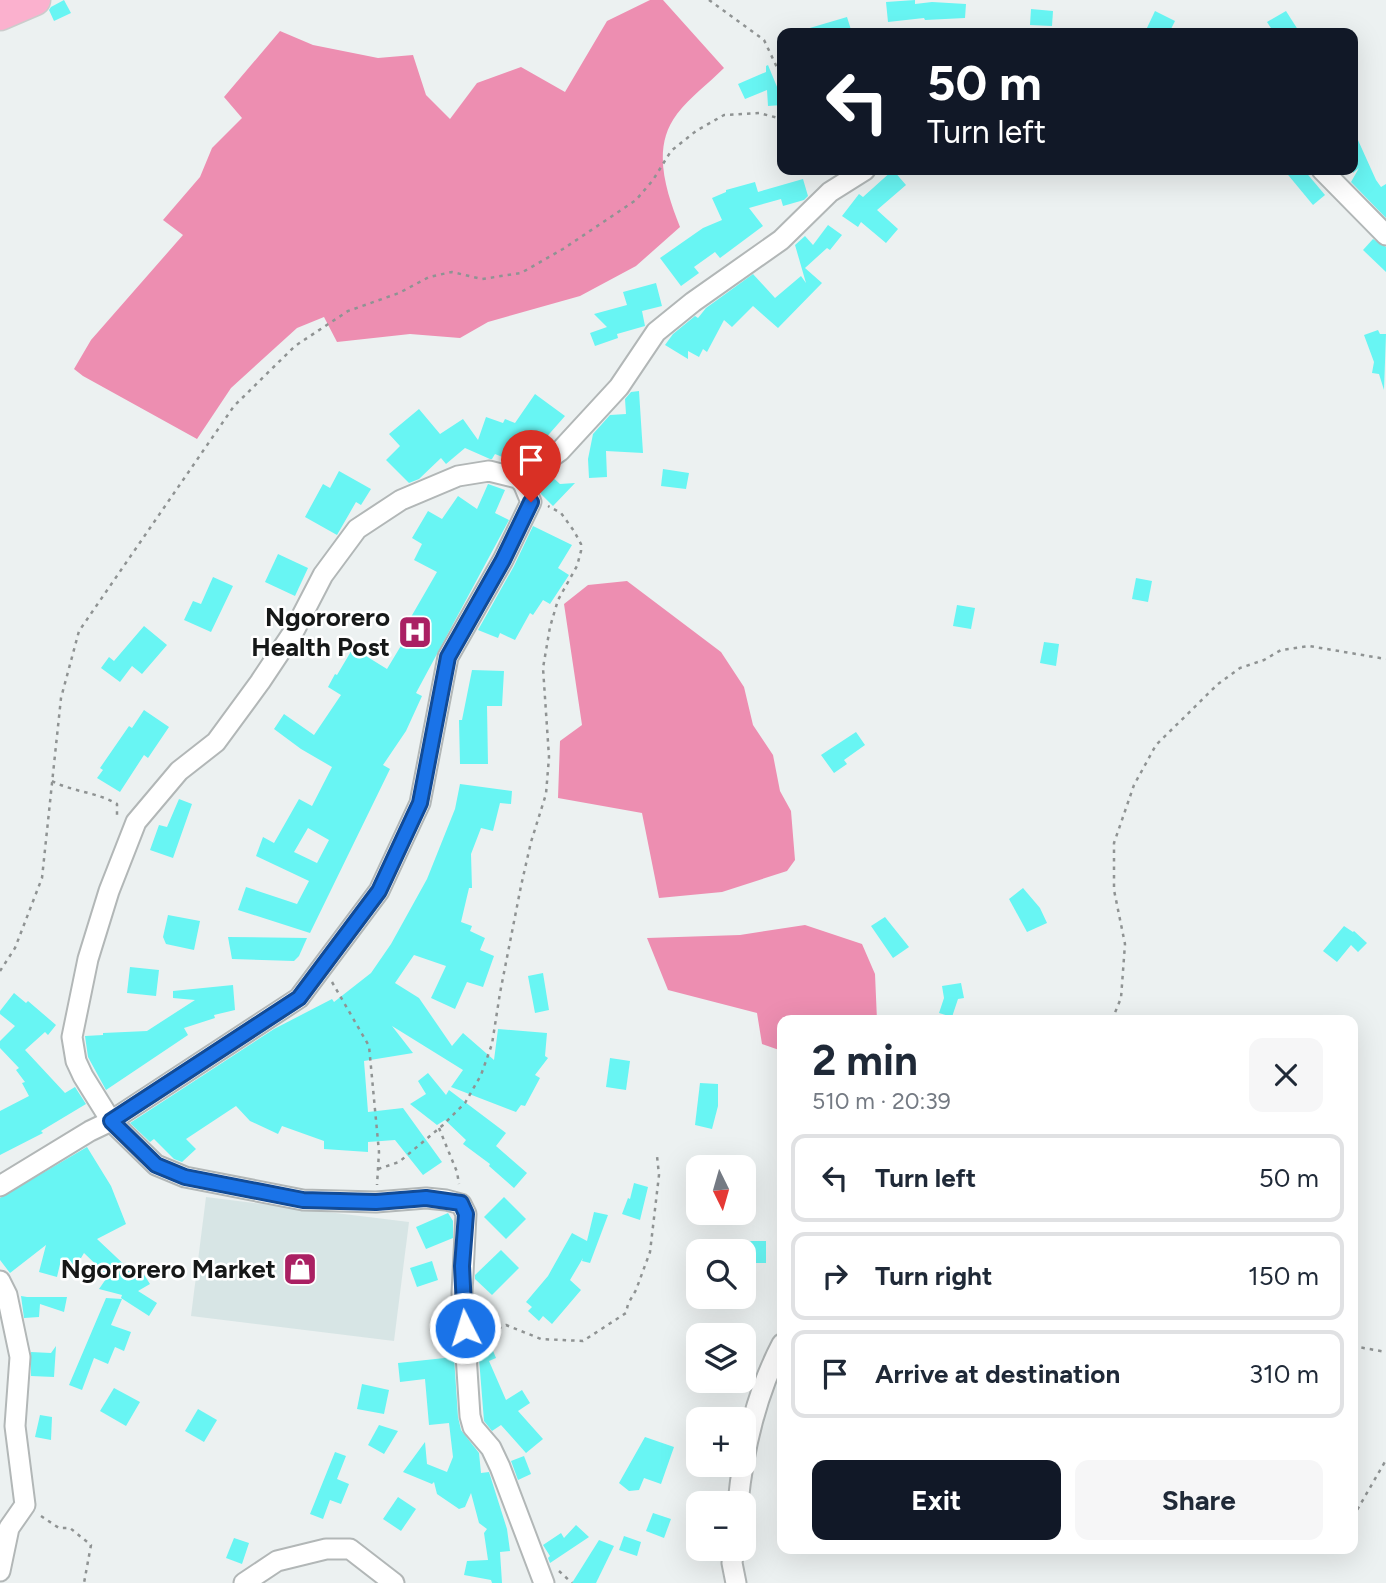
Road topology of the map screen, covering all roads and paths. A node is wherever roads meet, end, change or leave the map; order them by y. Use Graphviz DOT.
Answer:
graph roads {
  1 [pos="35,0"];
  2 [pos="709,0"];
  3 [pos="0,15"];
  4 [pos="777,67"];
  5 [pos="777,118"];
  6 [pos="857,175"];
  7 [pos="1327,175"];
  8 [pos="1386,235"];
  9 [pos="523,483"];
  10 [pos="531,502"];
  11 [pos="1386,659"];
  12 [pos="52,781"];
  13 [pos="117,828"];
  14 [pos="323,967"];
  15 [pos="0,971"];
  16 [pos="1114,1015"];
  17 [pos="111,1121"];
  18 [pos="439,1128"];
  19 [pos="657,1156"];
  20 [pos="378,1169"];
  21 [pos="0,1186"];
  22 [pos="376,1202"];
  23 [pos="461,1203"];
  24 [pos="0,1281"];
  25 [pos="465,1328"];
  26 [pos="1358,1347"];
  27 [pos="1386,1352"];
  28 [pos="777,1353"];
  29 [pos="1386,1460"];
  30 [pos="740,1491"];
  31 [pos="25,1505"];
  32 [pos="1358,1508"];
  33 [pos="732,1561"];
  34 [pos="0,1571"];
  35 [pos="84,1583"];
  36 [pos="244,1583"];
  37 [pos="394,1583"];
  38 [pos="544,1583"];
  39 [pos="736,1583"];
  1 -- 3 [label="main road"];
  2 -- 4 [label="path"];
  5 -- 12 [label="path"];
  6 -- 9 [label="street"];
  7 -- 8 [label="street"];
  9 -- 10 [label="street"];
  9 -- 17 [label="street"];
  10 -- 14 [label="street"];
  10 -- 18 [label="path"];
  11 -- 16 [label="path"];
  12 -- 13 [label="path"];
  12 -- 15 [label="path"];
  14 -- 17 [label="street"];
  14 -- 20 [label="path"];
  17 -- 21 [label="street"];
  17 -- 22 [label="street"];
  18 -- 20 [label="path"];
  18 -- 23 [label="path"];
  19 -- 25 [label="path"];
  20 -- 22 [label="path"];
  22 -- 23 [label="street"];
  23 -- 25 [label="street"];
  24 -- 31 [label="street"];
  25 -- 38 [label="street"];
  26 -- 27 [label="path"];
  28 -- 30 [label="street"];
  29 -- 32 [label="path"];
  31 -- 34 [label="street"];
  31 -- 35 [label="path"];
  33 -- 39 [label="street"];
  36 -- 37 [label="street"];
}
